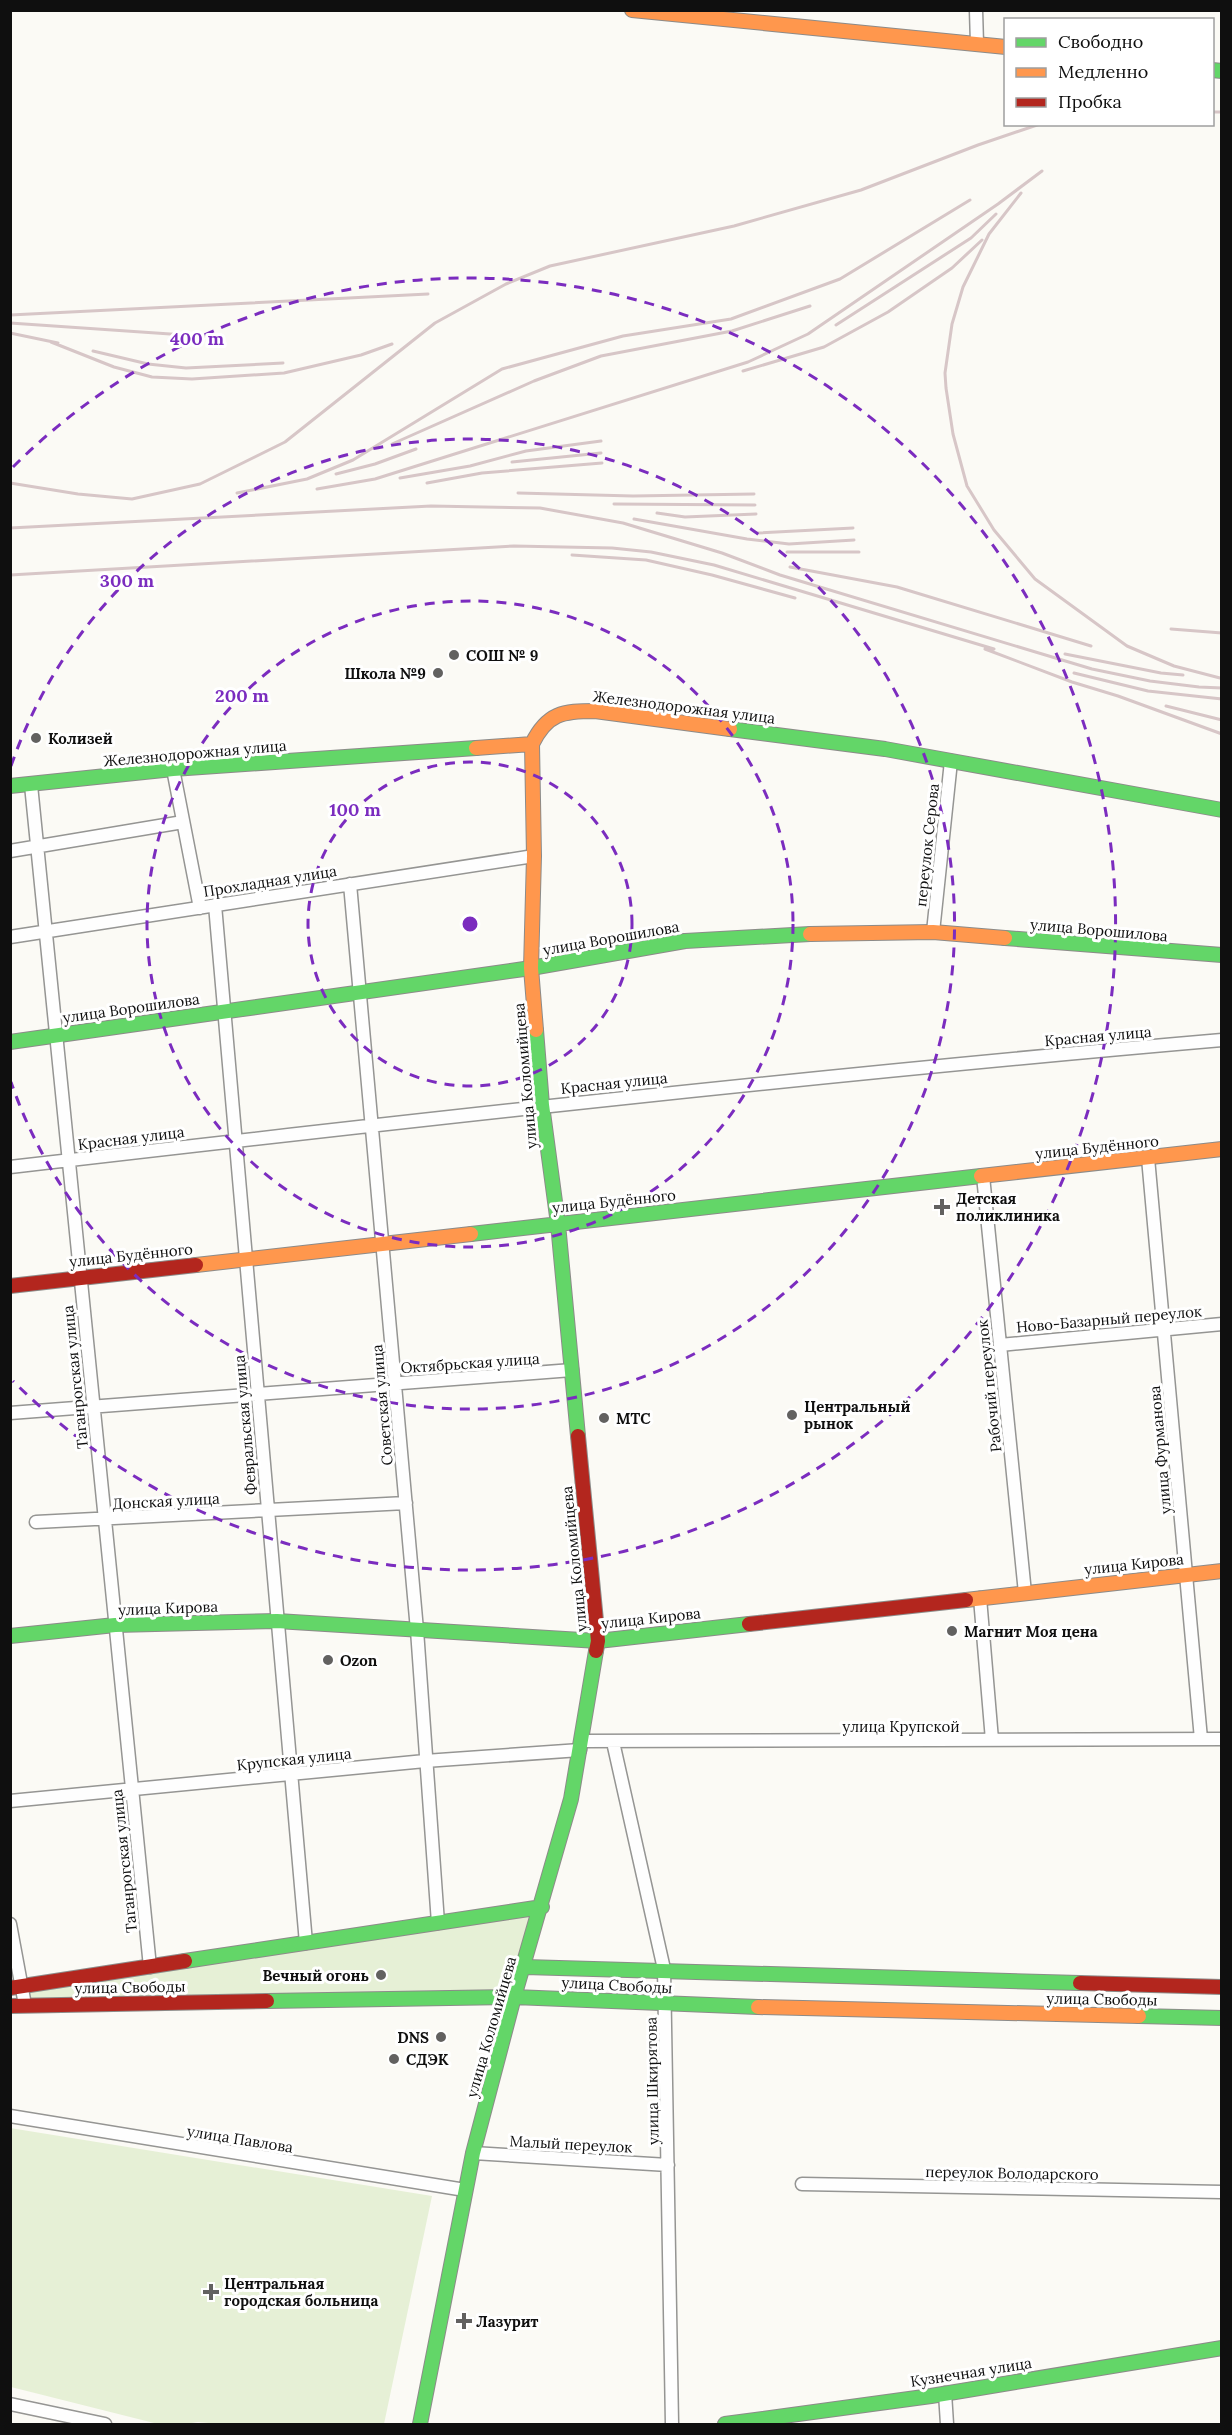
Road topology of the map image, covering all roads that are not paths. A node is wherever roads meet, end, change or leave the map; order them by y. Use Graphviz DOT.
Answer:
graph roads {
  1 [pos="632,10"];
  2 [pos="976,10"];
  3 [pos="694,14"];
  4 [pos="977,44"];
  5 [pos="1004,47"];
  6 [pos="532,744"];
  7 [pos="951,761"];
  8 [pos="173,769"];
  9 [pos="31,785"];
  10 [pos="10,786"];
  11 [pos="1221,810"];
  12 [pos="183,822"];
  13 [pos="37,847"];
  14 [pos="10,851"];
  15 [pos="534,856"];
  16 [pos="350,884"];
  17 [pos="215,905"];
  18 [pos="200,908"];
  19 [pos="46,932"];
  20 [pos="933,932"];
  21 [pos="10,937"];
  22 [pos="1221,955"];
  23 [pos="531,968"];
  24 [pos="360,992"];
  25 [pos="224,1011"];
  26 [pos="56,1035"];
  27 [pos="1221,1040"];
  28 [pos="10,1042"];
  29 [pos="542,1105"];
  30 [pos="372,1125"];
  31 [pos="236,1141"];
  32 [pos="1221,1149"];
  33 [pos="1148,1158"];
  34 [pos="69,1160"];
  35 [pos="10,1167"];
  36 [pos="982,1176"];
  37 [pos="558,1224"];
  38 [pos="382,1244"];
  39 [pos="246,1259"];
  40 [pos="80,1278"];
  41 [pos="10,1286"];
  42 [pos="1221,1324"];
  43 [pos="1164,1329"];
  44 [pos="1000,1345"];
  45 [pos="572,1370"];
  46 [pos="395,1383"];
  47 [pos="257,1394"];
  48 [pos="93,1407"];
  49 [pos="10,1413"];
  50 [pos="406,1503"];
  51 [pos="268,1511"];
  52 [pos="104,1519"];
  53 [pos="36,1522"];
  54 [pos="1221,1571"];
  55 [pos="1186,1575"];
  56 [pos="1024,1593"];
  57 [pos="980,1598"];
  58 [pos="277,1621"];
  59 [pos="115,1625"];
  60 [pos="417,1630"];
  61 [pos="10,1636"];
  62 [pos="598,1641"];
  63 [pos="1201,1739"];
  64 [pos="1221,1739"];
  65 [pos="992,1740"];
  66 [pos="612,1742"];
  67 [pos="580,1745"];
  68 [pos="425,1761"];
  69 [pos="290,1774"];
  70 [pos="132,1789"];
  71 [pos="10,1801"];
  72 [pos="542,1907"];
  73 [pos="438,1923"];
  74 [pos="10,1924"];
  75 [pos="306,1943"];
  76 [pos="150,1967"];
  77 [pos="525,1967"];
  78 [pos="664,1970"];
  79 [pos="16,1987"];
  80 [pos="1221,1987"];
  81 [pos="514,1997"];
  82 [pos="666,2005"];
  83 [pos="18,2006"];
  84 [pos="1221,2018"];
  85 [pos="10,2116"];
  86 [pos="473,2153"];
  87 [pos="668,2165"];
  88 [pos="802,2184"];
  89 [pos="465,2190"];
  90 [pos="1221,2192"];
  91 [pos="1221,2348"];
  92 [pos="945,2393"];
  93 [pos="10,2404"];
  94 [pos="105,2424"];
  95 [pos="420,2424"];
  96 [pos="672,2424"];
  97 [pos="725,2424"];
  98 [pos="947,2424"];
  1 -- 3 [label="street"];
  2 -- 4 [label="street"];
  3 -- 4 [label="street"];
  4 -- 5 [label="street"];
  6 -- 7 [label="street, Железнодорожная улица"];
  6 -- 8 [label="street, Железнодорожная улица"];
  6 -- 15 [label="street, улица Коломийцева"];
  7 -- 11 [label="street, Железнодорожная улица"];
  7 -- 20 [label="street, переулок Серова"];
  8 -- 9 [label="street, Железнодорожная улица"];
  8 -- 12 [label="street"];
  9 -- 10 [label="street, Железнодорожная улица"];
  9 -- 13 [label="street, Таганрогская улица"];
  12 -- 13 [label="street"];
  12 -- 18 [label="street"];
  13 -- 14 [label="street"];
  13 -- 19 [label="street, Таганрогская улица"];
  15 -- 16 [label="street, Прохладная улица"];
  15 -- 23 [label="street, улица Коломийцева"];
  16 -- 17 [label="street, Прохладная улица"];
  16 -- 24 [label="street, Советская улица"];
  17 -- 18 [label="street, Прохладная улица"];
  17 -- 25 [label="street, Февральская улица"];
  18 -- 19 [label="street, Прохладная улица"];
  19 -- 21 [label="street, Прохладная улица"];
  19 -- 26 [label="street, Таганрогская улица"];
  20 -- 22 [label="street, улица Ворошилова"];
  20 -- 23 [label="street, улица Ворошилова"];
  23 -- 24 [label="street, улица Ворошилова"];
  23 -- 29 [label="street, улица Коломийцева"];
  24 -- 25 [label="street, улица Ворошилова"];
  24 -- 30 [label="street, Советская улица"];
  25 -- 26 [label="street, улица Ворошилова"];
  25 -- 31 [label="street, Февральская улица"];
  26 -- 28 [label="street, улица Ворошилова"];
  26 -- 34 [label="street, Таганрогская улица"];
  27 -- 29 [label="street, Красная улица"];
  29 -- 30 [label="street, Красная улица"];
  29 -- 37 [label="street, улица Коломийцева"];
  30 -- 31 [label="street, Красная улица"];
  30 -- 38 [label="street, Советская улица"];
  31 -- 34 [label="street, Красная улица"];
  31 -- 39 [label="street, Февральская улица"];
  32 -- 33 [label="street, улица Будённого"];
  33 -- 36 [label="street, улица Будённого"];
  33 -- 43 [label="street, улица Фурманова"];
  34 -- 35 [label="street, Красная улица"];
  34 -- 40 [label="street, Таганрогская улица"];
  36 -- 37 [label="street, улица Будённого"];
  36 -- 44 [label="street, Рабочий переулок"];
  37 -- 38 [label="street, улица Будённого"];
  37 -- 45 [label="street, улица Коломийцева"];
  38 -- 39 [label="street, улица Будённого"];
  38 -- 46 [label="street, Советская улица"];
  39 -- 40 [label="street, улица Будённого"];
  39 -- 47 [label="street, Февральская улица"];
  40 -- 41 [label="street, улица Будённого"];
  40 -- 48 [label="street, Таганрогская улица"];
  42 -- 43 [label="street, Ново-Базарный переулок"];
  43 -- 44 [label="street, Ново-Базарный переулок"];
  43 -- 55 [label="street, улица Фурманова"];
  44 -- 56 [label="street, Рабочий переулок"];
  45 -- 46 [label="street, Октябрьская улица"];
  45 -- 62 [label="street, улица Коломийцева"];
  46 -- 47 [label="street, Октябрьская улица"];
  46 -- 50 [label="street, Советская улица"];
  47 -- 48 [label="street, Октябрьская улица"];
  47 -- 51 [label="street, Февральская улица"];
  48 -- 49 [label="street, Октябрьская улица"];
  48 -- 52 [label="street, Таганрогская улица"];
  50 -- 51 [label="street, Донская улица"];
  50 -- 60 [label="street, Советская улица"];
  51 -- 52 [label="street, Донская улица"];
  51 -- 58 [label="street, Февральская улица"];
  52 -- 53 [label="street, Донская улица"];
  52 -- 59 [label="street, Таганрогская улица"];
  54 -- 55 [label="street, улица Кирова"];
  55 -- 56 [label="street, улица Кирова"];
  55 -- 63 [label="street, улица Фурманова"];
  56 -- 57 [label="street, улица Кирова"];
  57 -- 62 [label="street, улица Кирова"];
  57 -- 65 [label="street"];
  58 -- 59 [label="street, улица Кирова"];
  58 -- 60 [label="street, улица Кирова"];
  58 -- 69 [label="street, Февральская улица"];
  59 -- 61 [label="street, улица Кирова"];
  59 -- 70 [label="street, Таганрогская улица"];
  60 -- 62 [label="street, улица Кирова"];
  60 -- 68 [label="street, Советская улица"];
  62 -- 67 [label="street, улица Коломийцева"];
  63 -- 64 [label="street, улица Крупской"];
  63 -- 65 [label="street, улица Крупской"];
  65 -- 66 [label="street, улица Крупской"];
  66 -- 67 [label="street, улица Крупской"];
  66 -- 78 [label="street, улица Шкирятова"];
  67 -- 68 [label="street, Крупская улица"];
  67 -- 72 [label="street, улица Коломийцева"];
  68 -- 69 [label="street, Крупская улица"];
  68 -- 73 [label="street, Советская улица"];
  69 -- 70 [label="street, Крупская улица"];
  69 -- 75 [label="street, Февральская улица"];
  70 -- 71 [label="street, Крупская улица"];
  70 -- 76 [label="street, Таганрогская улица"];
  72 -- 73 [label="street, улица Свободы"];
  72 -- 77 [label="street, улица Коломийцева"];
  73 -- 75 [label="street, улица Свободы"];
  74 -- 79 [label="street"];
  75 -- 76 [label="street, улица Свободы"];
  76 -- 79 [label="street, улица Свободы"];
  77 -- 78 [label="street, улица Свободы"];
  77 -- 81 [label="street, улица Коломийцева"];
  78 -- 80 [label="street, улица Свободы"];
  78 -- 82 [label="street, улица Шкирятова"];
  79 -- 83 [label="street"];
  81 -- 82 [label="street, улица Свободы"];
  81 -- 83 [label="street, улица Свободы"];
  81 -- 86 [label="street, улица Коломийцева"];
  82 -- 84 [label="street, улица Свободы"];
  82 -- 87 [label="street, улица Шкирятова"];
  85 -- 89 [label="street, улица Павлова"];
  86 -- 87 [label="street, Малый переулок"];
  86 -- 89 [label="street, улица Коломийцева"];
  87 -- 96 [label="street, улица Шкирятова"];
  88 -- 90 [label="street, переулок Володарского"];
  89 -- 95 [label="street, улица Коломийцева"];
  91 -- 92 [label="street, Кузнечная улица"];
  92 -- 97 [label="street, Кузнечная улица"];
  92 -- 98 [label="street"];
  93 -- 94 [label="street"];
}
